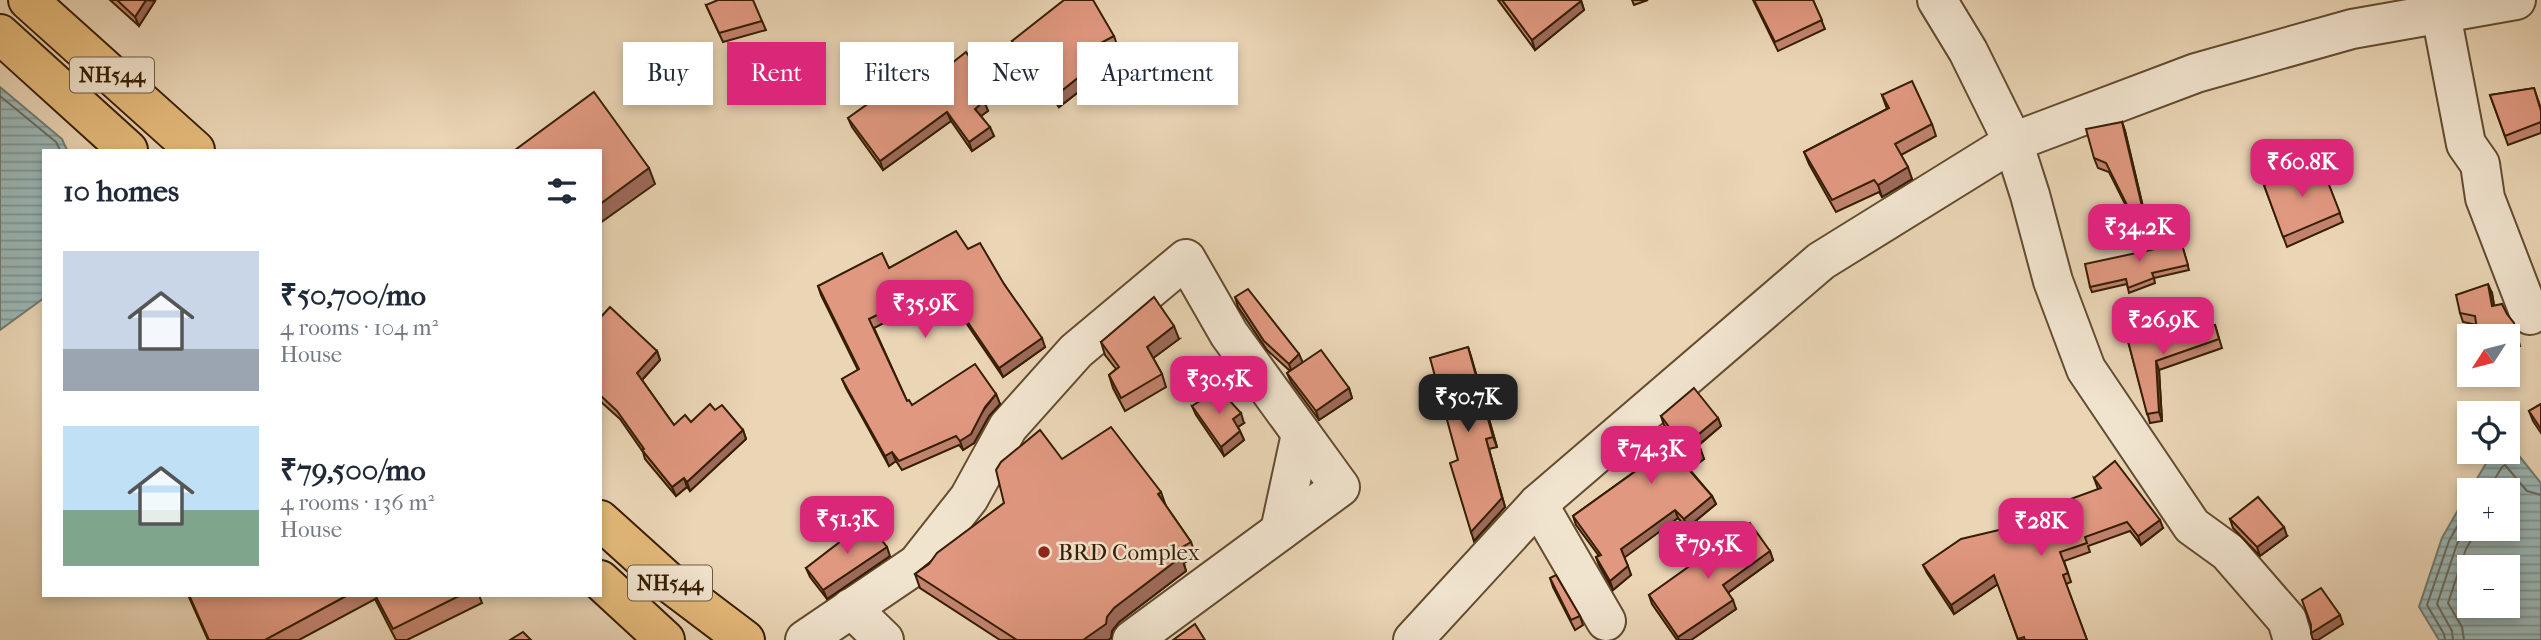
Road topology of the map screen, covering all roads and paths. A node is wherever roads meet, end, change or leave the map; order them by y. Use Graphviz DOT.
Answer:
graph roads {
  1 [pos="28,0"];
  2 [pos="1937,0"];
  3 [pos="2516,0"];
  4 [pos="2441,14"];
  5 [pos="0,34"];
  6 [pos="2013,142"];
  7 [pos="127,149"];
  8 [pos="194,149"];
  9 [pos="2530,315"];
  10 [pos="1538,504"];
  11 [pos="602,522"];
  12 [pos="602,582"];
  13 [pos="851,608"];
  14 [pos="1606,621"];
  15 [pos="665,640"];
  16 [pos="745,640"];
  17 [pos="805,640"];
  18 [pos="884,640"];
  19 [pos="1132,640"];
  20 [pos="1413,640"];
  21 [pos="2293,640"];
  1 -- 8 [label="highway, NH544"];
  2 -- 6 [label="street"];
  3 -- 4 [label="street"];
  4 -- 6 [label="street"];
  4 -- 9 [label="street"];
  5 -- 7 [label="highway, NH544"];
  6 -- 10 [label="street"];
  6 -- 21 [label="street"];
  10 -- 14 [label="street"];
  10 -- 20 [label="street"];
  11 -- 16 [label="highway, NH544"];
  12 -- 15 [label="highway, NH544"];
  13 -- 17 [label="street"];
  13 -- 18 [label="street"];
  13 -- 19 [label="street"];
}
